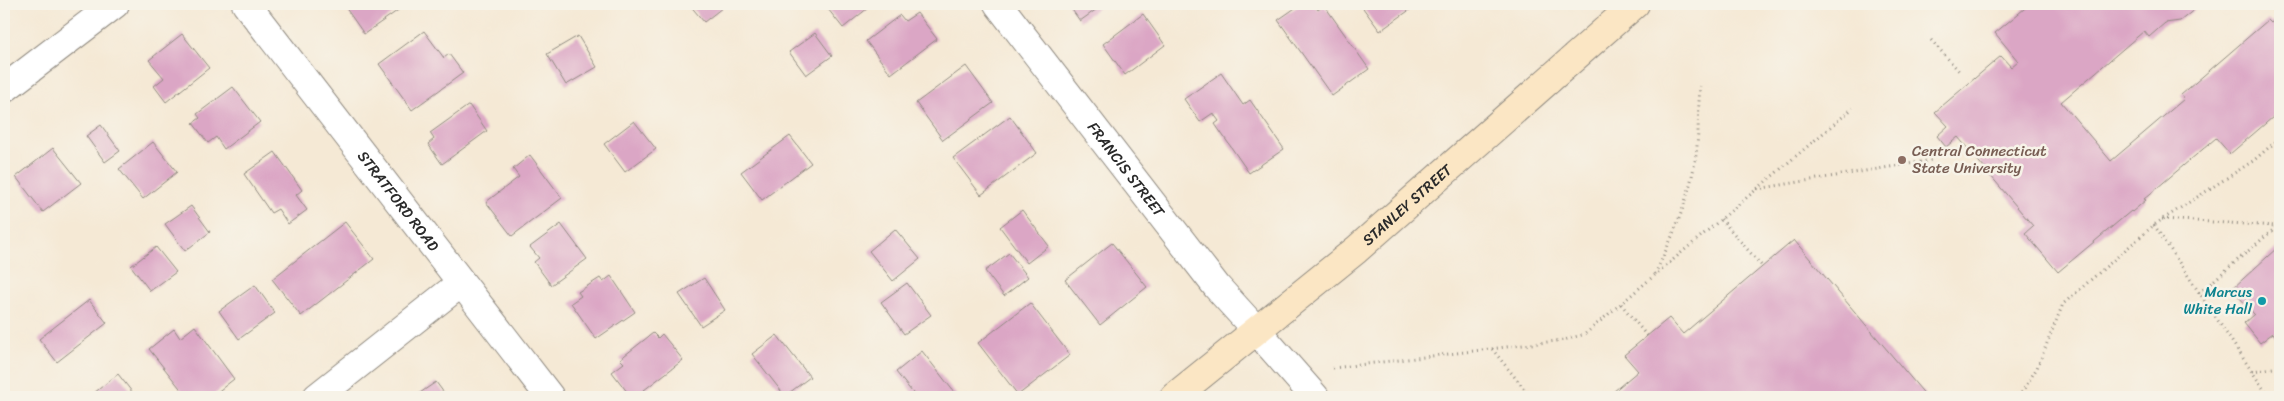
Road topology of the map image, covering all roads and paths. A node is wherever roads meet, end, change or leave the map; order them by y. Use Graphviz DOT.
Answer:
graph roads {
  1 [pos="115,4"];
  2 [pos="246,4"];
  3 [pos="998,4"];
  4 [pos="1635,4"];
  5 [pos="1931,40"];
  6 [pos="1960,72"];
  7 [pos="1700,86"];
  8 [pos="4,89"];
  9 [pos="1853,108"];
  10 [pos="2280,138"];
  11 [pos="1932,160"];
  12 [pos="1757,189"];
  13 [pos="1721,219"];
  14 [pos="2162,219"];
  15 [pos="2154,225"];
  16 [pos="2279,227"];
  17 [pos="1762,266"];
  18 [pos="1654,277"];
  19 [pos="461,283"];
  20 [pos="2199,293"];
  21 [pos="1621,304"];
  22 [pos="1257,331"];
  23 [pos="1647,336"];
  24 [pos="1492,349"];
  25 [pos="2280,367"];
  26 [pos="1333,368"];
  27 [pos="2252,371"];
  28 [pos="317,397"];
  29 [pos="550,397"];
  30 [pos="1174,397"];
  31 [pos="1315,397"];
  32 [pos="1531,397"];
  33 [pos="2019,397"];
  34 [pos="2269,397"];
  1 -- 8 [label="street"];
  2 -- 19 [label="street, STRATFORD ROAD"];
  3 -- 22 [label="street, FRANCIS STREET"];
  4 -- 22 [label="main road, STANLEY STREET"];
  5 -- 6 [label="path"];
  7 -- 18 [label="path"];
  9 -- 12 [label="path"];
  10 -- 14 [label="path"];
  11 -- 12 [label="path"];
  12 -- 13 [label="path"];
  13 -- 17 [label="path"];
  13 -- 18 [label="path"];
  14 -- 15 [label="path"];
  14 -- 16 [label="path"];
  15 -- 20 [label="path"];
  15 -- 33 [label="path"];
  16 -- 20 [label="path"];
  18 -- 21 [label="path"];
  19 -- 28 [label="street"];
  19 -- 29 [label="street, STRATFORD ROAD"];
  20 -- 27 [label="path"];
  21 -- 23 [label="path"];
  21 -- 24 [label="path"];
  22 -- 30 [label="main road, STANLEY STREET"];
  22 -- 31 [label="street, FRANCIS STREET"];
  24 -- 26 [label="path"];
  24 -- 32 [label="path"];
  25 -- 27 [label="path"];
  27 -- 34 [label="path"];
}
